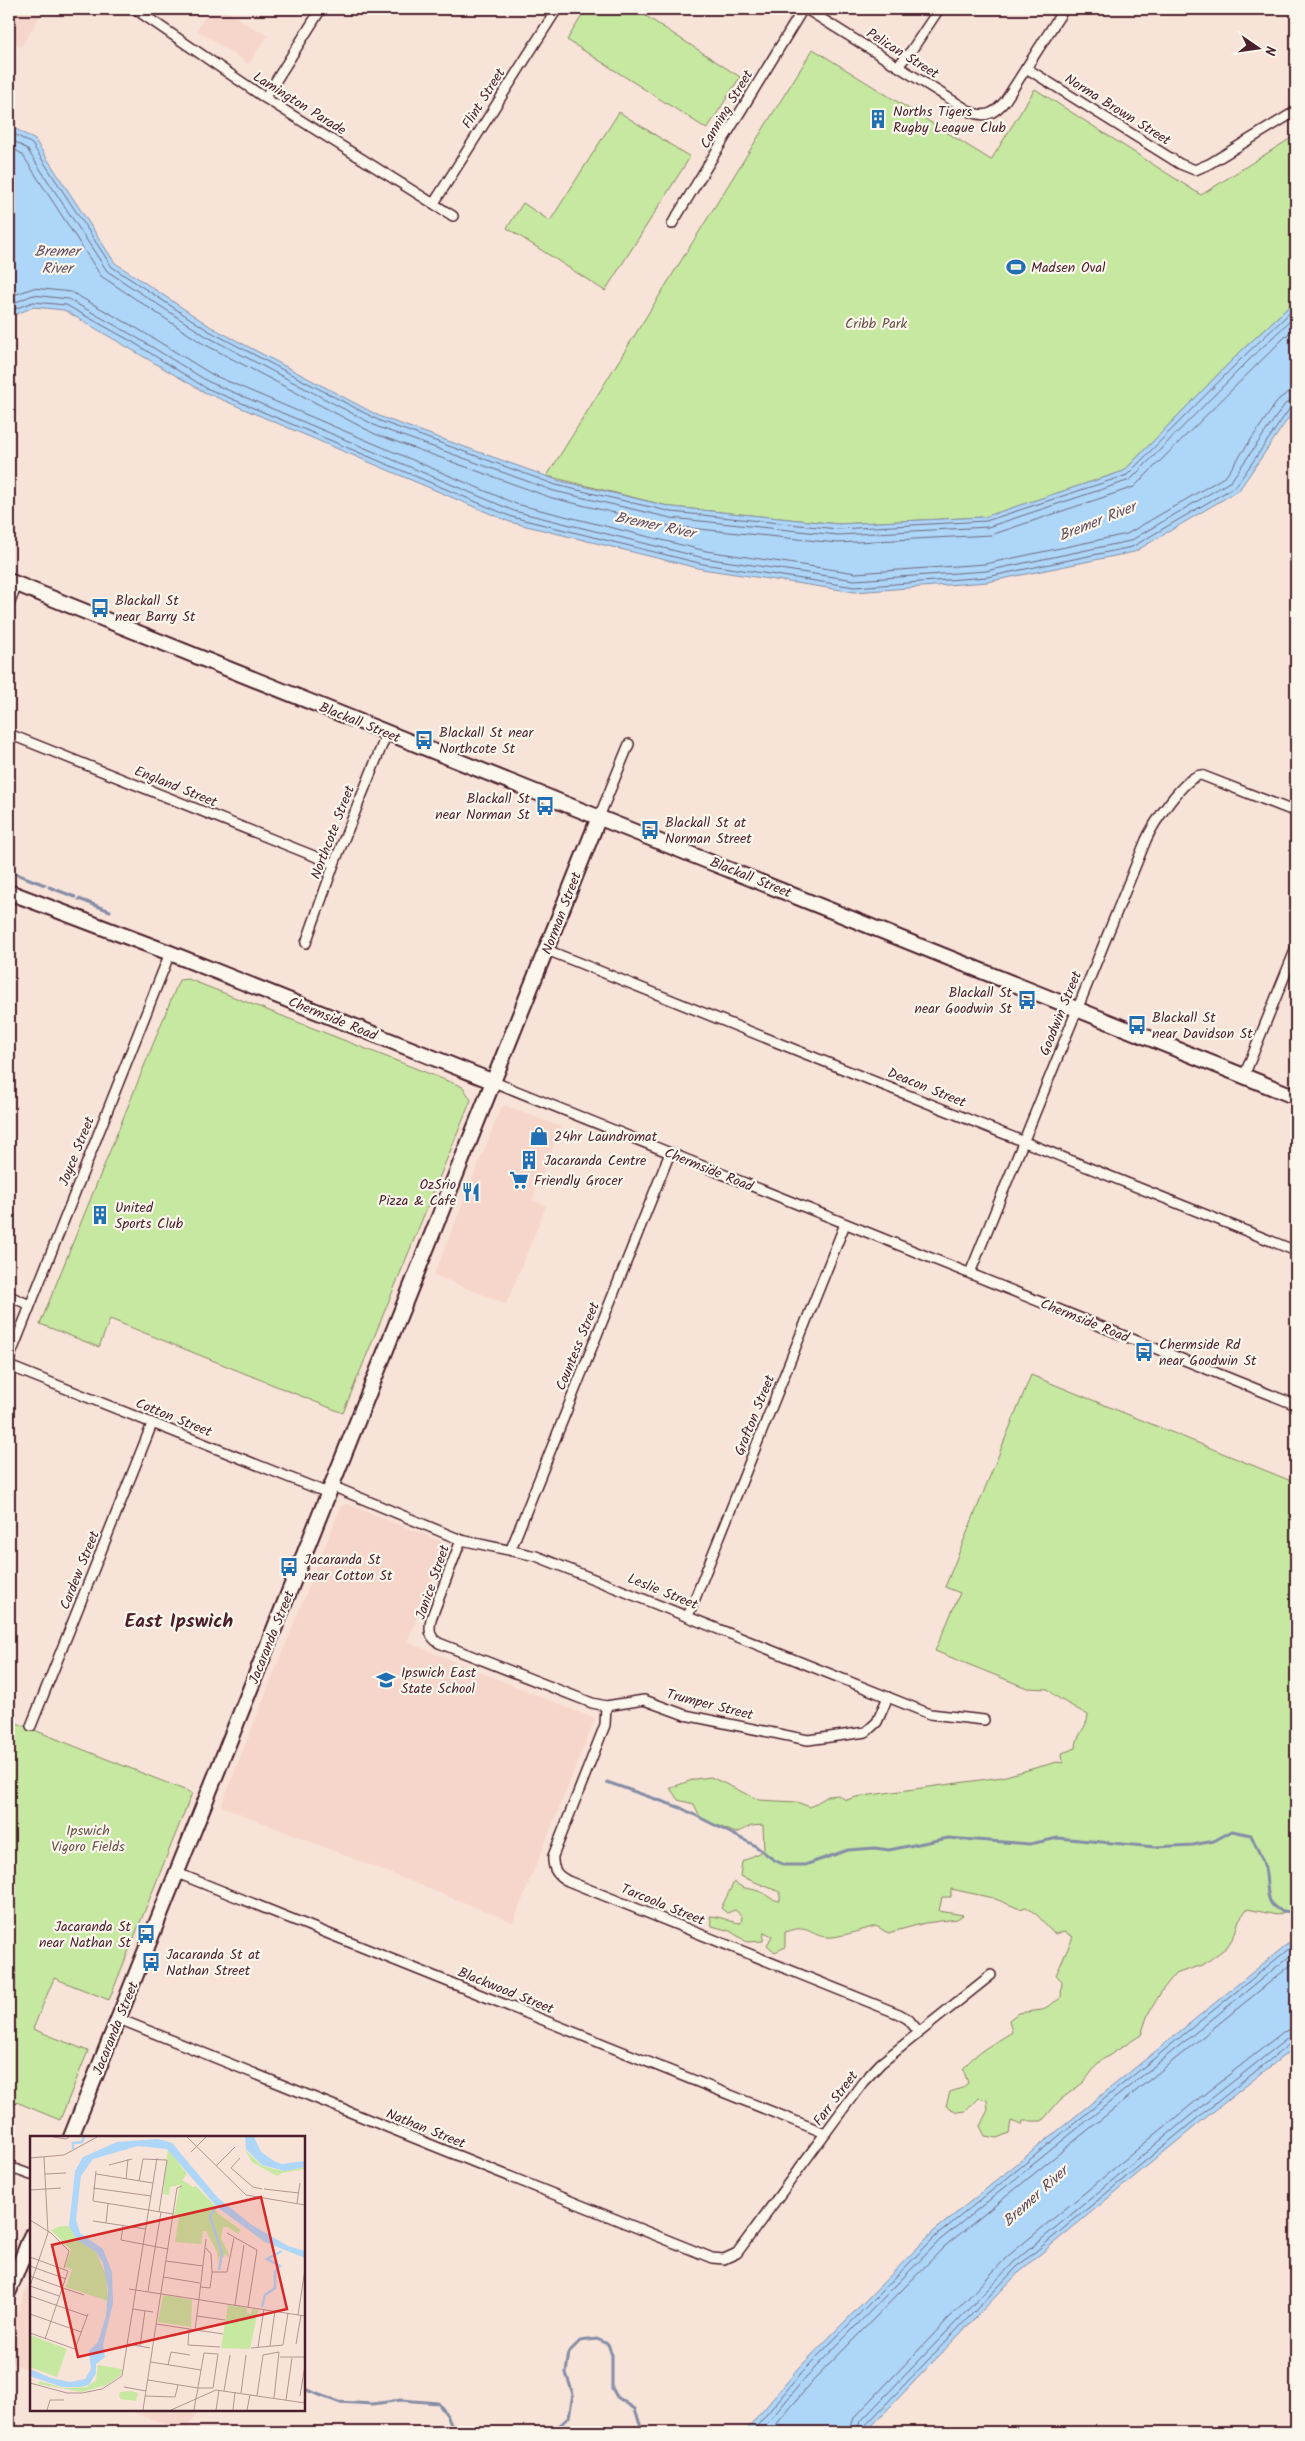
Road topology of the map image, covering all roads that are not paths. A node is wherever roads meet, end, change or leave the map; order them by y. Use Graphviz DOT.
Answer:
graph roads {
  1 [pos="134,9"];
  2 [pos="321,9"];
  3 [pos="556,9"];
  4 [pos="808,9"];
  5 [pos="939,9"];
  6 [pos="1064,9"];
  7 [pos="898,66"];
  8 [pos="1026,68"];
  9 [pos="265,98"];
  10 [pos="1296,111"];
  11 [pos="434,203"];
  12 [pos="453,216"];
  13 [pos="672,224"];
  14 [pos="13,583"];
  15 [pos="9,605"];
  16 [pos="387,733"];
  17 [pos="9,734"];
  18 [pos="629,744"];
  19 [pos="1296,812"];
  20 [pos="599,817"];
  21 [pos="334,864"];
  22 [pos="9,892"];
  23 [pos="306,943"];
  24 [pos="1296,948"];
  25 [pos="547,950"];
  26 [pos="170,953"];
  27 [pos="1076,1009"];
  28 [pos="1244,1076"];
  29 [pos="494,1082"];
  30 [pos="1296,1097"];
  31 [pos="1023,1140"];
  32 [pos="670,1153"];
  33 [pos="845,1224"];
  34 [pos="1296,1251"];
  35 [pos="970,1274"];
  36 [pos="9,1296"];
  37 [pos="30,1305"];
  38 [pos="9,1359"];
  39 [pos="9,1366"];
  40 [pos="1296,1405"];
  41 [pos="152,1424"];
  42 [pos="330,1490"];
  43 [pos="462,1540"];
  44 [pos="511,1549"];
  45 [pos="688,1616"];
  46 [pos="430,1634"];
  47 [pos="888,1697"];
  48 [pos="606,1706"];
  49 [pos="984,1720"];
  50 [pos="31,1726"];
  51 [pos="176,1873"];
  52 [pos="991,1976"];
  53 [pos="119,2020"];
  54 [pos="919,2032"];
  55 [pos="825,2133"];
  56 [pos="71,2136"];
  57 [pos="9,2166"];
  58 [pos="30,2175"];
  59 [pos="30,2239"];
  60 [pos="724,2259"];
  61 [pos="9,2292"];
  1 -- 9 [label="street, Lamington Parade"];
  2 -- 9 [label="street"];
  3 -- 11 [label="street, Flint Street"];
  4 -- 7 [label="street, Pelican Street"];
  4 -- 13 [label="street, Canning Street"];
  5 -- 7 [label="street"];
  6 -- 8 [label="street"];
  7 -- 8 [label="street, Pelican Street"];
  8 -- 10 [label="street, Norma Brown Street"];
  9 -- 11 [label="street, Lamington Parade"];
  11 -- 12 [label="street, Lamington Parade"];
  14 -- 15 [label="street"];
  14 -- 16 [label="street, Blackall Street"];
  16 -- 20 [label="street, Blackall Street"];
  16 -- 21 [label="street, Northcote Street"];
  17 -- 21 [label="street, England Street"];
  18 -- 20 [label="street, Norman Street"];
  19 -- 27 [label="street, Goodwin Street"];
  20 -- 25 [label="street, Norman Street"];
  20 -- 27 [label="street, Blackall Street"];
  21 -- 23 [label="street, Northcote Street"];
  22 -- 26 [label="street, Chermside Road"];
  24 -- 28 [label="street"];
  25 -- 29 [label="street, Norman Street"];
  25 -- 31 [label="street, Deacon Street"];
  26 -- 29 [label="street, Chermside Road"];
  26 -- 37 [label="street, Joyce Street"];
  27 -- 28 [label="street, Blackall Street"];
  27 -- 31 [label="street, Goodwin Street"];
  28 -- 30 [label="street, Blackall Street"];
  29 -- 32 [label="street, Chermside Road"];
  29 -- 42 [label="street, Jacaranda Street"];
  31 -- 34 [label="street, Deacon Street"];
  31 -- 35 [label="street, Goodwin Street"];
  32 -- 33 [label="street, Chermside Road"];
  32 -- 44 [label="street, Countess Street"];
  33 -- 35 [label="street, Chermside Road"];
  33 -- 45 [label="street, Grafton Street"];
  35 -- 40 [label="street, Chermside Road"];
  36 -- 37 [label="street"];
  37 -- 38 [label="street, Joyce Street"];
  39 -- 41 [label="street, Cotton Street"];
  41 -- 42 [label="street, Cotton Street"];
  41 -- 50 [label="street, Cardew Street"];
  42 -- 43 [label="street, Leslie Street"];
  42 -- 51 [label="street, Jacaranda Street"];
  43 -- 44 [label="street, Leslie Street"];
  43 -- 46 [label="street, Janice Street"];
  44 -- 45 [label="street, Leslie Street"];
  45 -- 47 [label="street, Leslie Street"];
  46 -- 48 [label="street, Trumper Street"];
  47 -- 48 [label="street, Trumper Street"];
  47 -- 49 [label="street, Leslie Street"];
  48 -- 54 [label="street, Tarcoola Street"];
  51 -- 53 [label="street, Jacaranda Street"];
  51 -- 55 [label="street, Blackwood Street"];
  52 -- 54 [label="street, Farr Street"];
  53 -- 56 [label="street, Jacaranda Street"];
  53 -- 60 [label="street, Nathan Street"];
  54 -- 55 [label="street, Farr Street"];
  55 -- 60 [label="street, Farr Street"];
  57 -- 58 [label="street"];
  59 -- 61 [label="street"];
}
